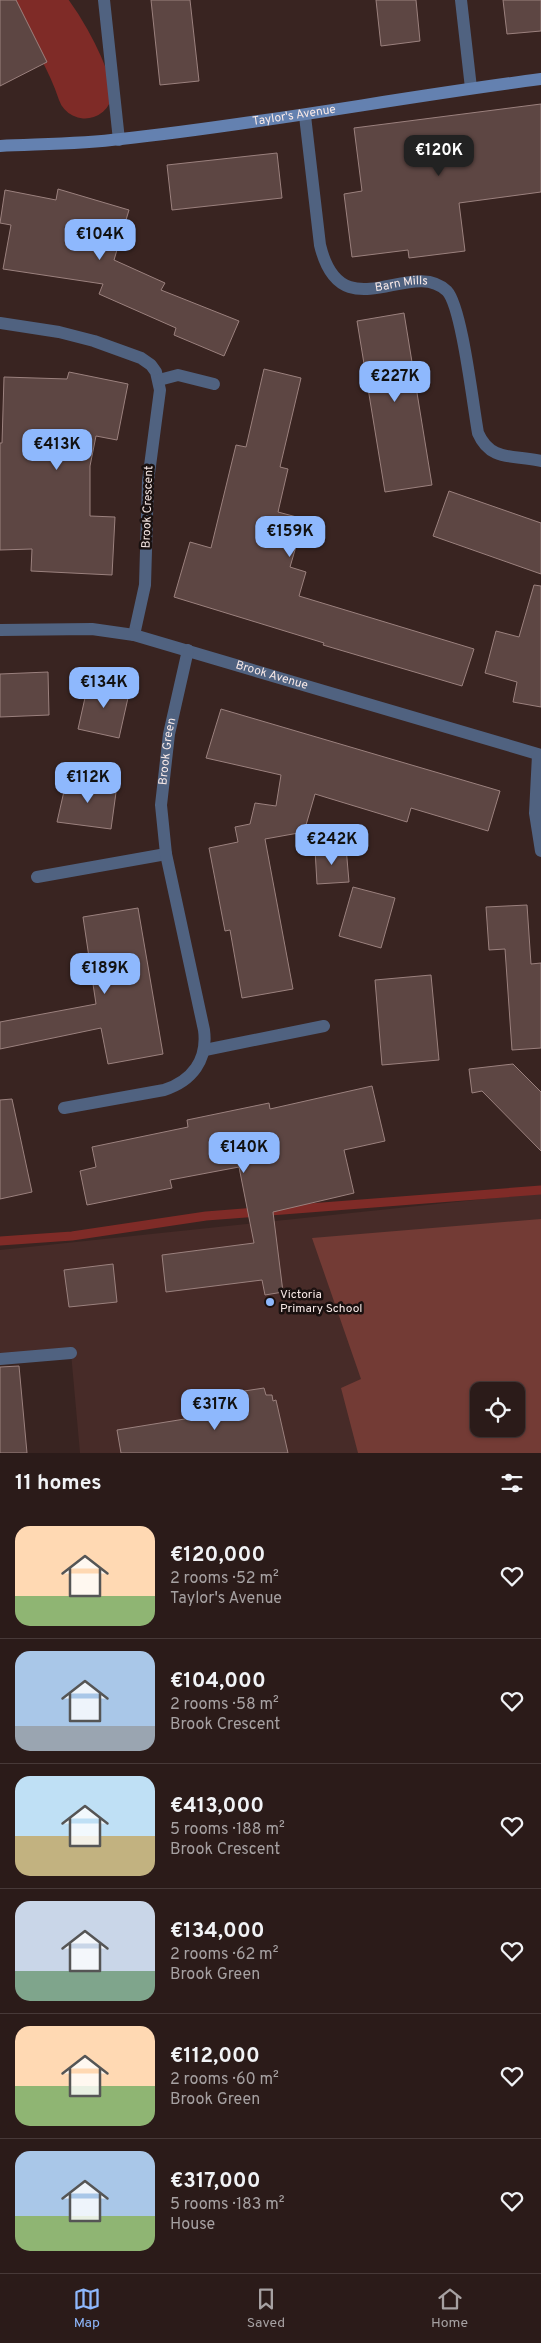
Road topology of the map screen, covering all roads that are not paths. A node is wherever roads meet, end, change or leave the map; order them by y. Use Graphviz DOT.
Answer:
graph roads {
  1 [pos="104,0"];
  2 [pos="461,0"];
  3 [pos="541,79"];
  4 [pos="471,88"];
  5 [pos="304,116"];
  6 [pos="119,140"];
  7 [pos="0,146"];
  8 [pos="0,323"];
  9 [pos="159,380"];
  10 [pos="214,384"];
  11 [pos="541,461"];
  12 [pos="0,630"];
  13 [pos="134,634"];
  14 [pos="188,650"];
  15 [pos="539,755"];
  16 [pos="541,851"];
  17 [pos="166,854"];
  18 [pos="37,877"];
  19 [pos="324,1026"];
  20 [pos="205,1050"];
  21 [pos="64,1108"];
  22 [pos="71,1353"];
  23 [pos="0,1359"];
  1 -- 6 [label="street"];
  2 -- 4 [label="street"];
  3 -- 4 [label="street, Taylor's Avenue"];
  4 -- 5 [label="street, Taylor's Avenue"];
  5 -- 6 [label="street, Taylor's Avenue"];
  5 -- 11 [label="street, Barn Mills"];
  6 -- 7 [label="street, Taylor's Avenue"];
  8 -- 9 [label="street"];
  9 -- 10 [label="street"];
  9 -- 13 [label="street, Brook Crescent"];
  12 -- 13 [label="street, Brook Avenue"];
  13 -- 14 [label="street, Brook Avenue"];
  14 -- 15 [label="street, Brook Avenue"];
  14 -- 17 [label="street, Brook Green"];
  15 -- 16 [label="street, Brook Avenue"];
  17 -- 18 [label="street"];
  17 -- 20 [label="street, Brook Green"];
  19 -- 20 [label="street"];
  20 -- 21 [label="street"];
  22 -- 23 [label="street"];
}
